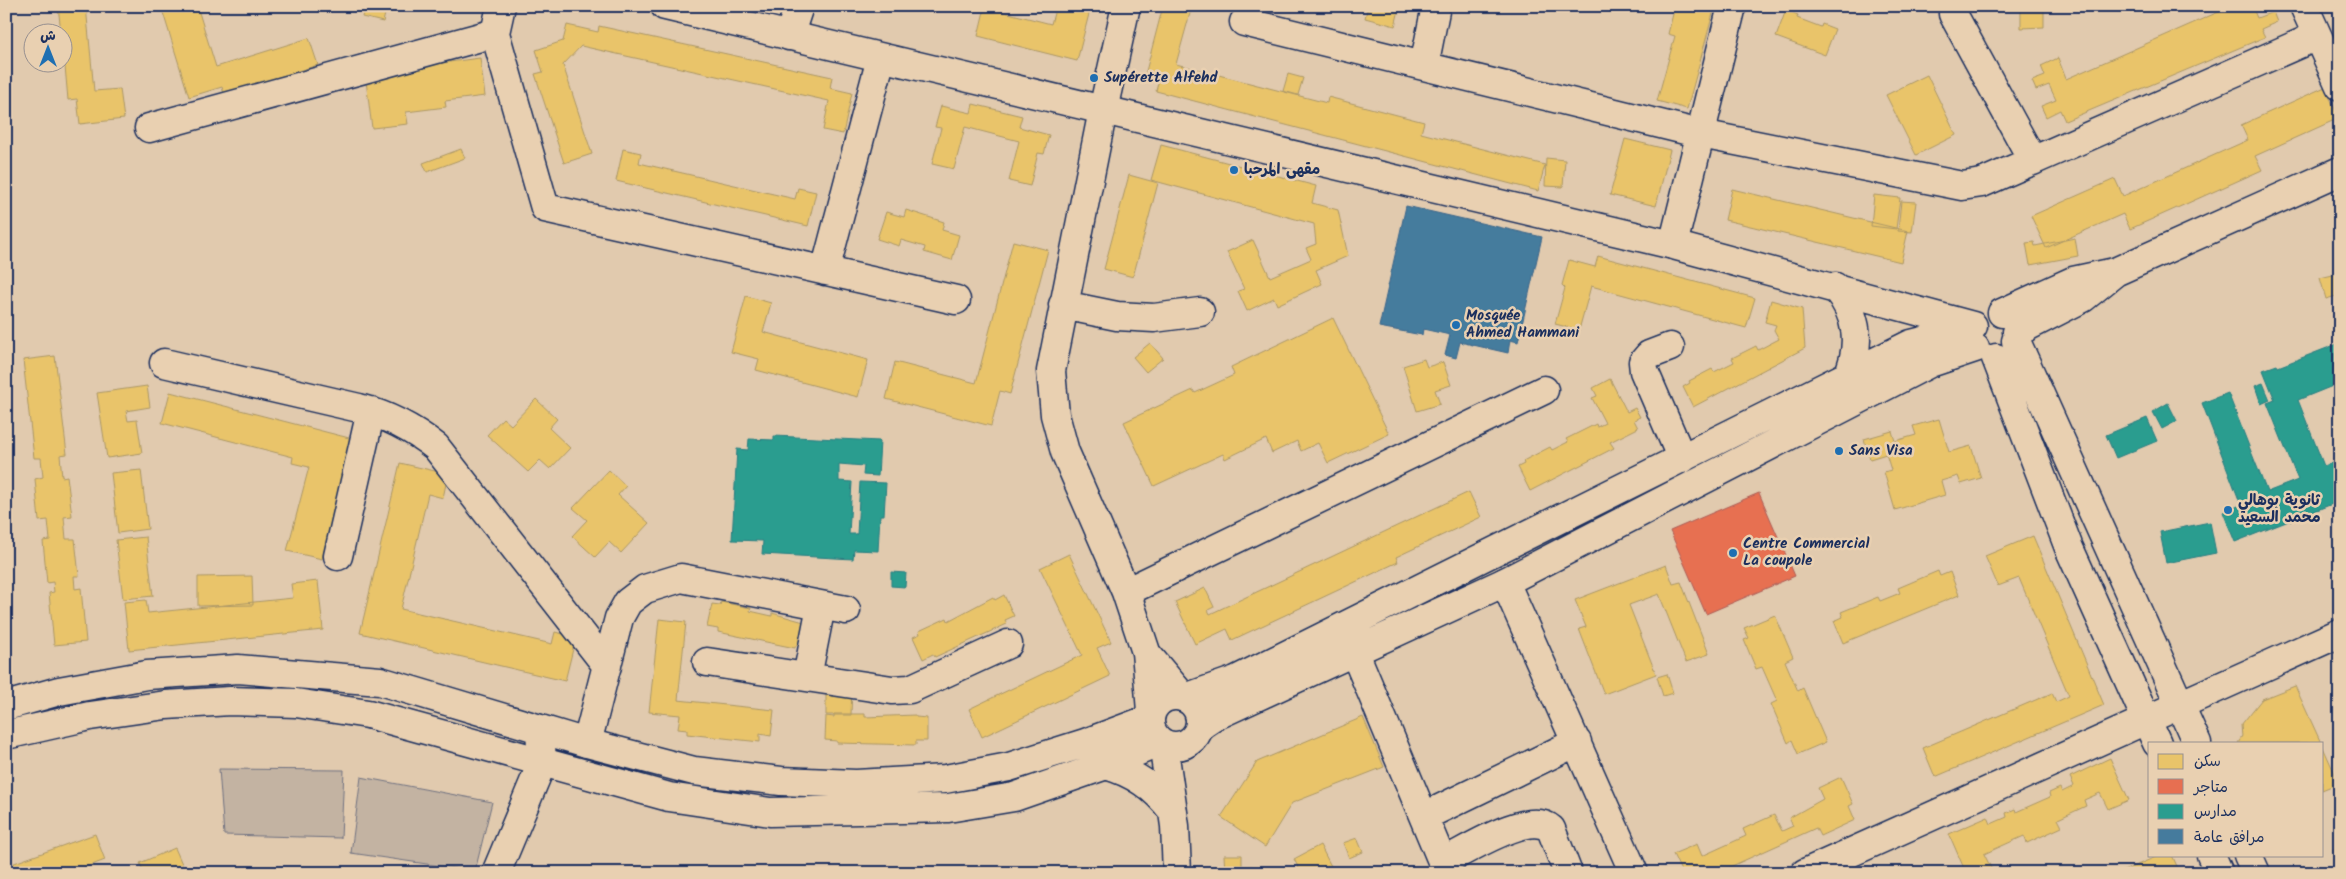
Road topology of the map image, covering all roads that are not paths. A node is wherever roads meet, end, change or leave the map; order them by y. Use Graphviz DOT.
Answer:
graph roads {
  1 [pos="501,6"];
  2 [pos="665,6"];
  3 [pos="799,6"];
  4 [pos="1126,6"];
  5 [pos="1436,6"];
  6 [pos="1732,6"];
  7 [pos="2304,6"];
  8 [pos="1953,14"];
  9 [pos="1244,22"];
  10 [pos="495,33"];
  11 [pos="789,36"];
  12 [pos="2317,36"];
  13 [pos="881,58"];
  14 [pos="1424,66"];
  15 [pos="2340,86"];
  16 [pos="1103,110"];
  17 [pos="149,128"];
  18 [pos="1700,134"];
  19 [pos="2033,161"];
  20 [pos="2340,171"];
  21 [pos="1673,245"];
  22 [pos="825,271"];
  23 [pos="1835,287"];
  24 [pos="956,300"];
  25 [pos="1063,305"];
  26 [pos="1200,312"];
  27 [pos="1993,335"];
  28 [pos="1670,347"];
  29 [pos="164,362"];
  30 [pos="1847,378"];
  31 [pos="1544,390"];
  32 [pos="371,411"];
  33 [pos="1682,459"];
  34 [pos="338,556"];
  35 [pos="1504,582"];
  36 [pos="1126,592"];
  37 [pos="2340,633"];
  38 [pos="1008,644"];
  39 [pos="1146,652"];
  40 [pos="1355,653"];
  41 [pos="706,662"];
  42 [pos="607,666"];
  43 [pos="807,677"];
  44 [pos="1184,698"];
  45 [pos="2180,705"];
  46 [pos="6,706"];
  47 [pos="540,728"];
  48 [pos="1156,729"];
  49 [pos="2151,731"];
  50 [pos="1195,733"];
  51 [pos="6,735"];
  52 [pos="1577,742"];
  53 [pos="2197,742"];
  54 [pos="588,744"];
  55 [pos="542,763"];
  56 [pos="1106,765"];
  57 [pos="1424,816"];
  58 [pos="1173,818"];
  59 [pos="2211,856"];
  60 [pos="2248,856"];
  61 [pos="1445,868"];
  62 [pos="496,873"];
  63 [pos="1178,873"];
  64 [pos="1568,873"];
  65 [pos="1634,873"];
  66 [pos="1804,873"];
  67 [pos="2219,873"];
  68 [pos="2256,873"];
  1 -- 10 [label="main road"];
  2 -- 11 [label="main road"];
  3 -- 11 [label="main road"];
  4 -- 16 [label="main road"];
  5 -- 14 [label="main road"];
  6 -- 18 [label="main road"];
  7 -- 12 [label="main road"];
  8 -- 19 [label="main road"];
  9 -- 14 [label="main road"];
  10 -- 17 [label="main road"];
  10 -- 22 [label="main road"];
  11 -- 13 [label="main road"];
  12 -- 15 [label="main road"];
  12 -- 19 [label="main road"];
  13 -- 16 [label="main road"];
  13 -- 22 [label="main road"];
  14 -- 18 [label="main road"];
  16 -- 21 [label="main road"];
  16 -- 25 [label="main road"];
  18 -- 19 [label="main road"];
  18 -- 21 [label="main road"];
  20 -- 27 [label="main road"];
  21 -- 23 [label="main road"];
  22 -- 24 [label="main road"];
  23 -- 27 [label="main road"];
  23 -- 30 [label="main road"];
  25 -- 26 [label="main road"];
  25 -- 36 [label="main road"];
  27 -- 30 [label="main road"];
  27 -- 35 [label="main road"];
  27 -- 45 [label="main road"];
  27 -- 49 [label="main road"];
  28 -- 33 [label="main road"];
  29 -- 32 [label="main road"];
  30 -- 33 [label="main road"];
  31 -- 36 [label="main road"];
  32 -- 34 [label="main road"];
  32 -- 42 [label="main road"];
  33 -- 44 [label="main road"];
  35 -- 40 [label="main road"];
  35 -- 52 [label="main road"];
  36 -- 39 [label="main road"];
  37 -- 45 [label="main road"];
  38 -- 43 [label="main road"];
  39 -- 44 [label="main road"];
  39 -- 48 [label="main road"];
  40 -- 50 [label="main road"];
  40 -- 57 [label="main road"];
  41 -- 43 [label="main road"];
  42 -- 43 [label="main road"];
  42 -- 54 [label="main road"];
  44 -- 48 [label="main road"];
  44 -- 50 [label="main road"];
  45 -- 49 [label="main road"];
  45 -- 53 [label="main road"];
  46 -- 47 [label="main road"];
  47 -- 54 [label="main road"];
  47 -- 55 [label="main road"];
  48 -- 50 [label="main road"];
  48 -- 54 [label="main road"];
  48 -- 56 [label="main road"];
  48 -- 58 [label="main road"];
  49 -- 66 [label="main road"];
  50 -- 58 [label="main road"];
  51 -- 55 [label="main road"];
  52 -- 57 [label="main road"];
  52 -- 65 [label="main road"];
  55 -- 56 [label="main road"];
  55 -- 62 [label="main road"];
  56 -- 58 [label="main road"];
  57 -- 61 [label="main road"];
  58 -- 63 [label="main road"];
  59 -- 67 [label="main road"];
  60 -- 68 [label="main road"];
  61 -- 64 [label="main road"];
}
